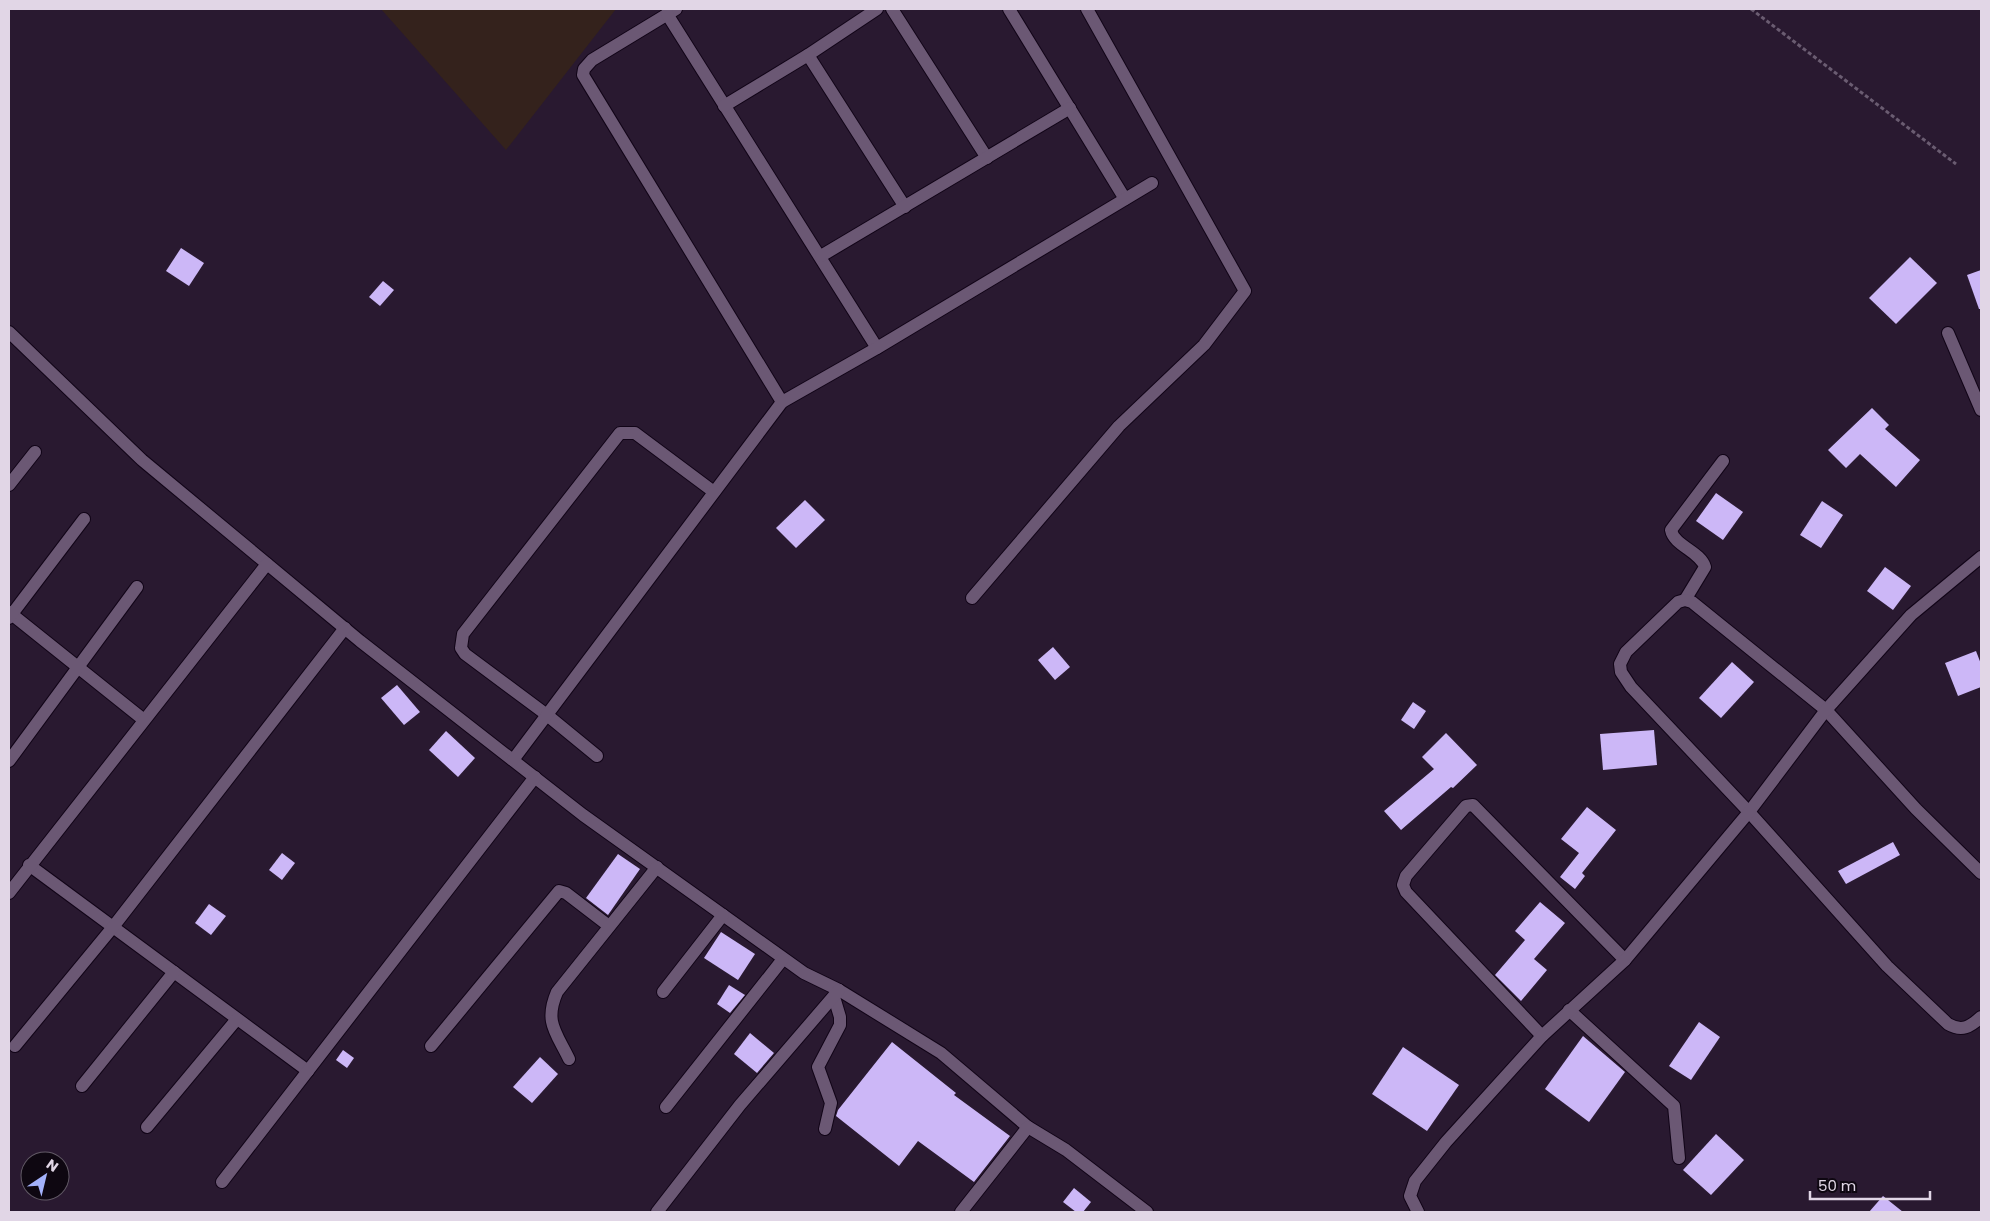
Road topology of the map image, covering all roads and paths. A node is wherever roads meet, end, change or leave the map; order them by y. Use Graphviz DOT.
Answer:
graph roads {
  1 [pos="877,9"];
  2 [pos="892,9"];
  3 [pos="1009,9"];
  4 [pos="1087,9"];
  5 [pos="1751,9"];
  6 [pos="672,11"];
  7 [pos="808,55"];
  8 [pos="724,106"];
  9 [pos="1070,108"];
  10 [pos="987,158"];
  11 [pos="1956,164"];
  12 [pos="1152,183"];
  13 [pos="1126,199"];
  14 [pos="906,207"];
  15 [pos="821,256"];
  16 [pos="9,332"];
  17 [pos="1948,333"];
  18 [pos="878,348"];
  19 [pos="782,402"];
  20 [pos="1981,410"];
  21 [pos="35,452"];
  22 [pos="1723,461"];
  23 [pos="9,485"];
  24 [pos="714,492"];
  25 [pos="84,520"];
  26 [pos="1981,557"];
  27 [pos="267,564"];
  28 [pos="138,587"];
  29 [pos="972,598"];
  30 [pos="1685,600"];
  31 [pos="10,615"];
  32 [pos="345,628"];
  33 [pos="78,667"];
  34 [pos="1826,710"];
  35 [pos="547,714"];
  36 [pos="144,720"];
  37 [pos="596,756"];
  38 [pos="513,760"];
  39 [pos="9,761"];
  40 [pos="535,777"];
  41 [pos="1749,812"];
  42 [pos="29,865"];
  43 [pos="657,867"];
  44 [pos="1981,873"];
  45 [pos="9,893"];
  46 [pos="723,915"];
  47 [pos="609,926"];
  48 [pos="113,927"];
  49 [pos="783,958"];
  50 [pos="1626,960"];
  51 [pos="174,972"];
  52 [pos="663,992"];
  53 [pos="837,994"];
  54 [pos="1569,1010"];
  55 [pos="1981,1017"];
  56 [pos="237,1018"];
  57 [pos="1542,1036"];
  58 [pos="15,1046"];
  59 [pos="431,1046"];
  60 [pos="569,1059"];
  61 [pos="308,1071"];
  62 [pos="82,1086"];
  63 [pos="666,1107"];
  64 [pos="147,1127"];
  65 [pos="1028,1127"];
  66 [pos="824,1128"];
  67 [pos="1679,1158"];
  68 [pos="222,1182"];
  69 [pos="657,1212"];
  70 [pos="961,1212"];
  71 [pos="1148,1212"];
  72 [pos="1418,1212"];
  1 -- 7 [label="street"];
  2 -- 10 [label="street"];
  3 -- 9 [label="street"];
  4 -- 29 [label="street"];
  5 -- 11 [label="path"];
  6 -- 8 [label="street"];
  6 -- 19 [label="street"];
  7 -- 8 [label="street"];
  7 -- 14 [label="street"];
  8 -- 15 [label="street"];
  9 -- 10 [label="street"];
  9 -- 13 [label="street"];
  10 -- 14 [label="street"];
  12 -- 13 [label="street"];
  13 -- 18 [label="street"];
  14 -- 15 [label="street"];
  15 -- 18 [label="street"];
  16 -- 27 [label="street"];
  17 -- 20 [label="street"];
  18 -- 19 [label="street"];
  19 -- 24 [label="street"];
  21 -- 23 [label="street"];
  22 -- 30 [label="street"];
  24 -- 35 [label="street"];
  24 -- 35 [label="street"];
  25 -- 31 [label="street"];
  26 -- 34 [label="street"];
  27 -- 32 [label="street"];
  27 -- 36 [label="street"];
  28 -- 33 [label="street"];
  30 -- 34 [label="street"];
  30 -- 41 [label="street"];
  31 -- 33 [label="street"];
  32 -- 38 [label="street"];
  32 -- 48 [label="street"];
  33 -- 36 [label="street"];
  33 -- 39 [label="street"];
  34 -- 41 [label="street"];
  34 -- 44 [label="street"];
  35 -- 37 [label="street"];
  35 -- 38 [label="street"];
  36 -- 42 [label="street"];
  38 -- 40 [label="street"];
  40 -- 43 [label="street"];
  40 -- 61 [label="street"];
  41 -- 50 [label="street"];
  41 -- 55 [label="street"];
  42 -- 45 [label="street"];
  42 -- 48 [label="street"];
  43 -- 46 [label="street"];
  43 -- 47 [label="street"];
  46 -- 49 [label="street"];
  46 -- 52 [label="street"];
  47 -- 59 [label="street"];
  47 -- 60 [label="street"];
  48 -- 51 [label="street"];
  48 -- 58 [label="street"];
  49 -- 53 [label="street"];
  49 -- 63 [label="street"];
  50 -- 54 [label="street"];
  50 -- 57 [label="street"];
  51 -- 56 [label="street"];
  51 -- 62 [label="street"];
  53 -- 65 [label="street"];
  53 -- 66 [label="street"];
  53 -- 69 [label="street"];
  54 -- 57 [label="street"];
  54 -- 67 [label="street"];
  56 -- 61 [label="street"];
  56 -- 64 [label="street"];
  57 -- 72 [label="street"];
  61 -- 68 [label="street"];
  65 -- 70 [label="street"];
  65 -- 71 [label="street"];
}
